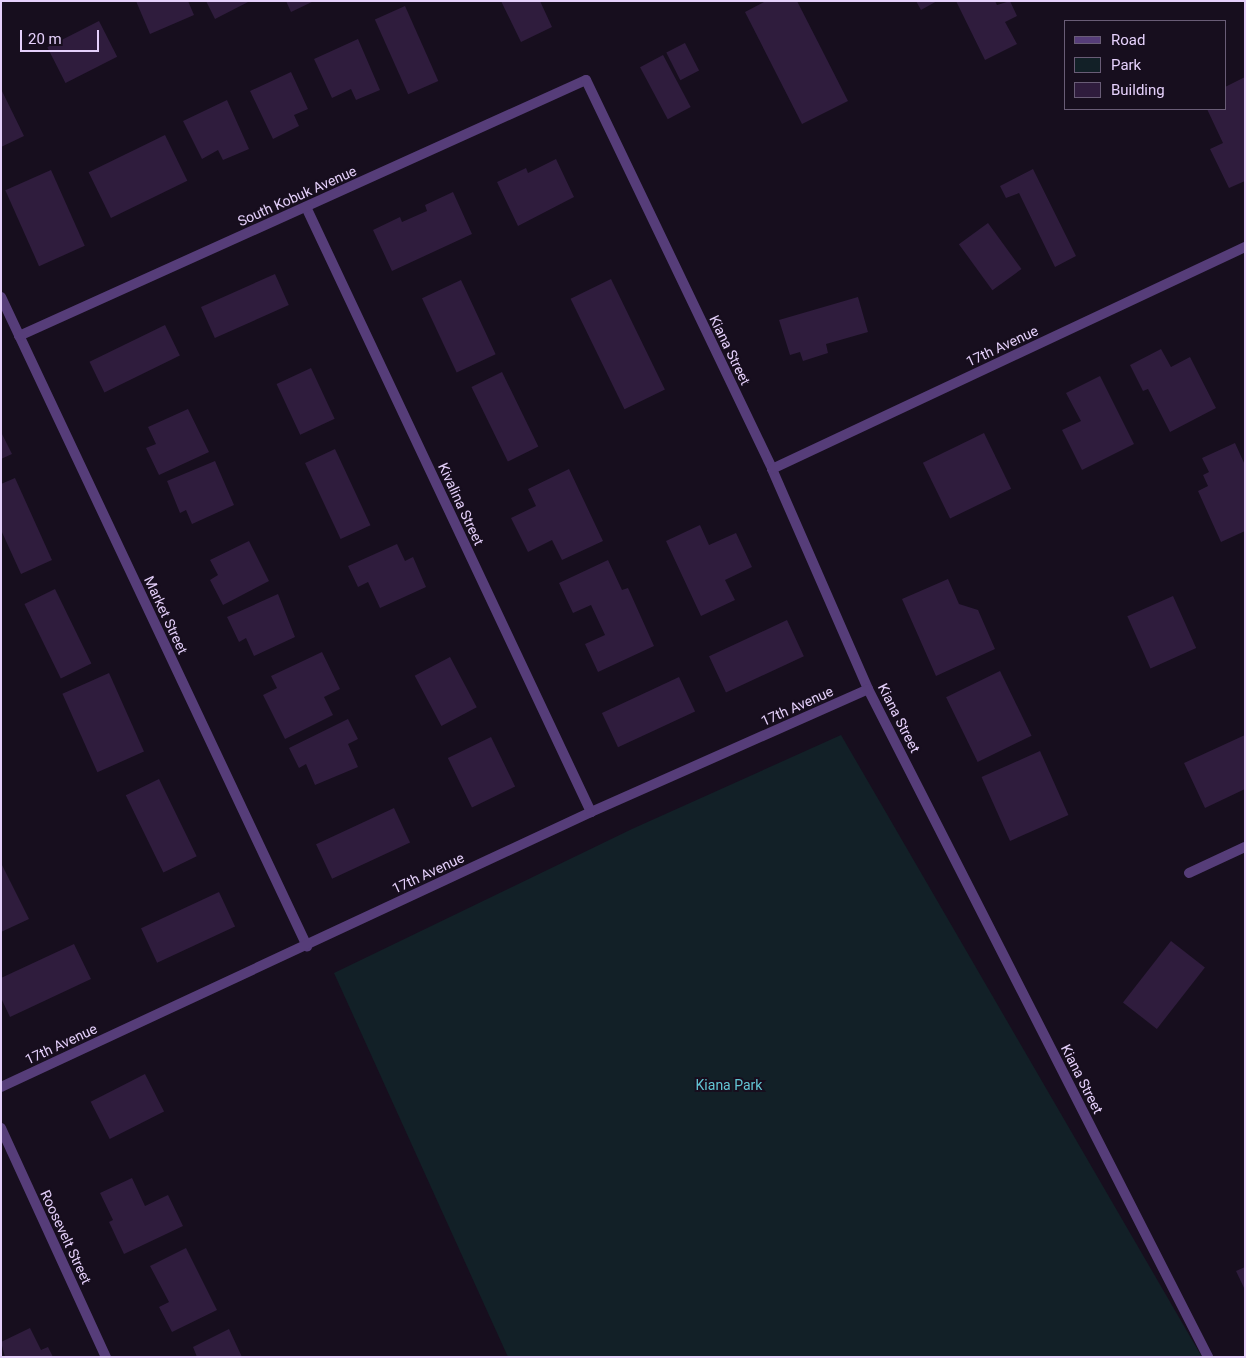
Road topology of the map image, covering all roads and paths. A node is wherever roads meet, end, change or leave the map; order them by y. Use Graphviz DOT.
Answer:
graph roads {
  1 [pos="586,80"];
  2 [pos="306,207"];
  3 [pos="1245,247"];
  4 [pos="1,296"];
  5 [pos="20,336"];
  6 [pos="772,469"];
  7 [pos="868,689"];
  8 [pos="591,812"];
  9 [pos="1245,847"];
  10 [pos="1189,873"];
  11 [pos="307,946"];
  12 [pos="1,1087"];
  13 [pos="1,1128"];
  14 [pos="106,1357"];
  15 [pos="1208,1357"];
  1 -- 2 [label="street, South Kobuk Avenue"];
  1 -- 6 [label="street, Kiana Street"];
  2 -- 5 [label="street, South Kobuk Avenue"];
  2 -- 8 [label="street, Kivalina Street"];
  3 -- 6 [label="street, 17th Avenue"];
  4 -- 5 [label="street, Market Street"];
  5 -- 11 [label="street, Market Street"];
  6 -- 7 [label="street, Kiana Street"];
  7 -- 8 [label="street, 17th Avenue"];
  7 -- 15 [label="street, Kiana Street"];
  8 -- 11 [label="street, 17th Avenue"];
  9 -- 10 [label="street"];
  11 -- 12 [label="street, 17th Avenue"];
  13 -- 14 [label="street, Roosevelt Street"];
}
